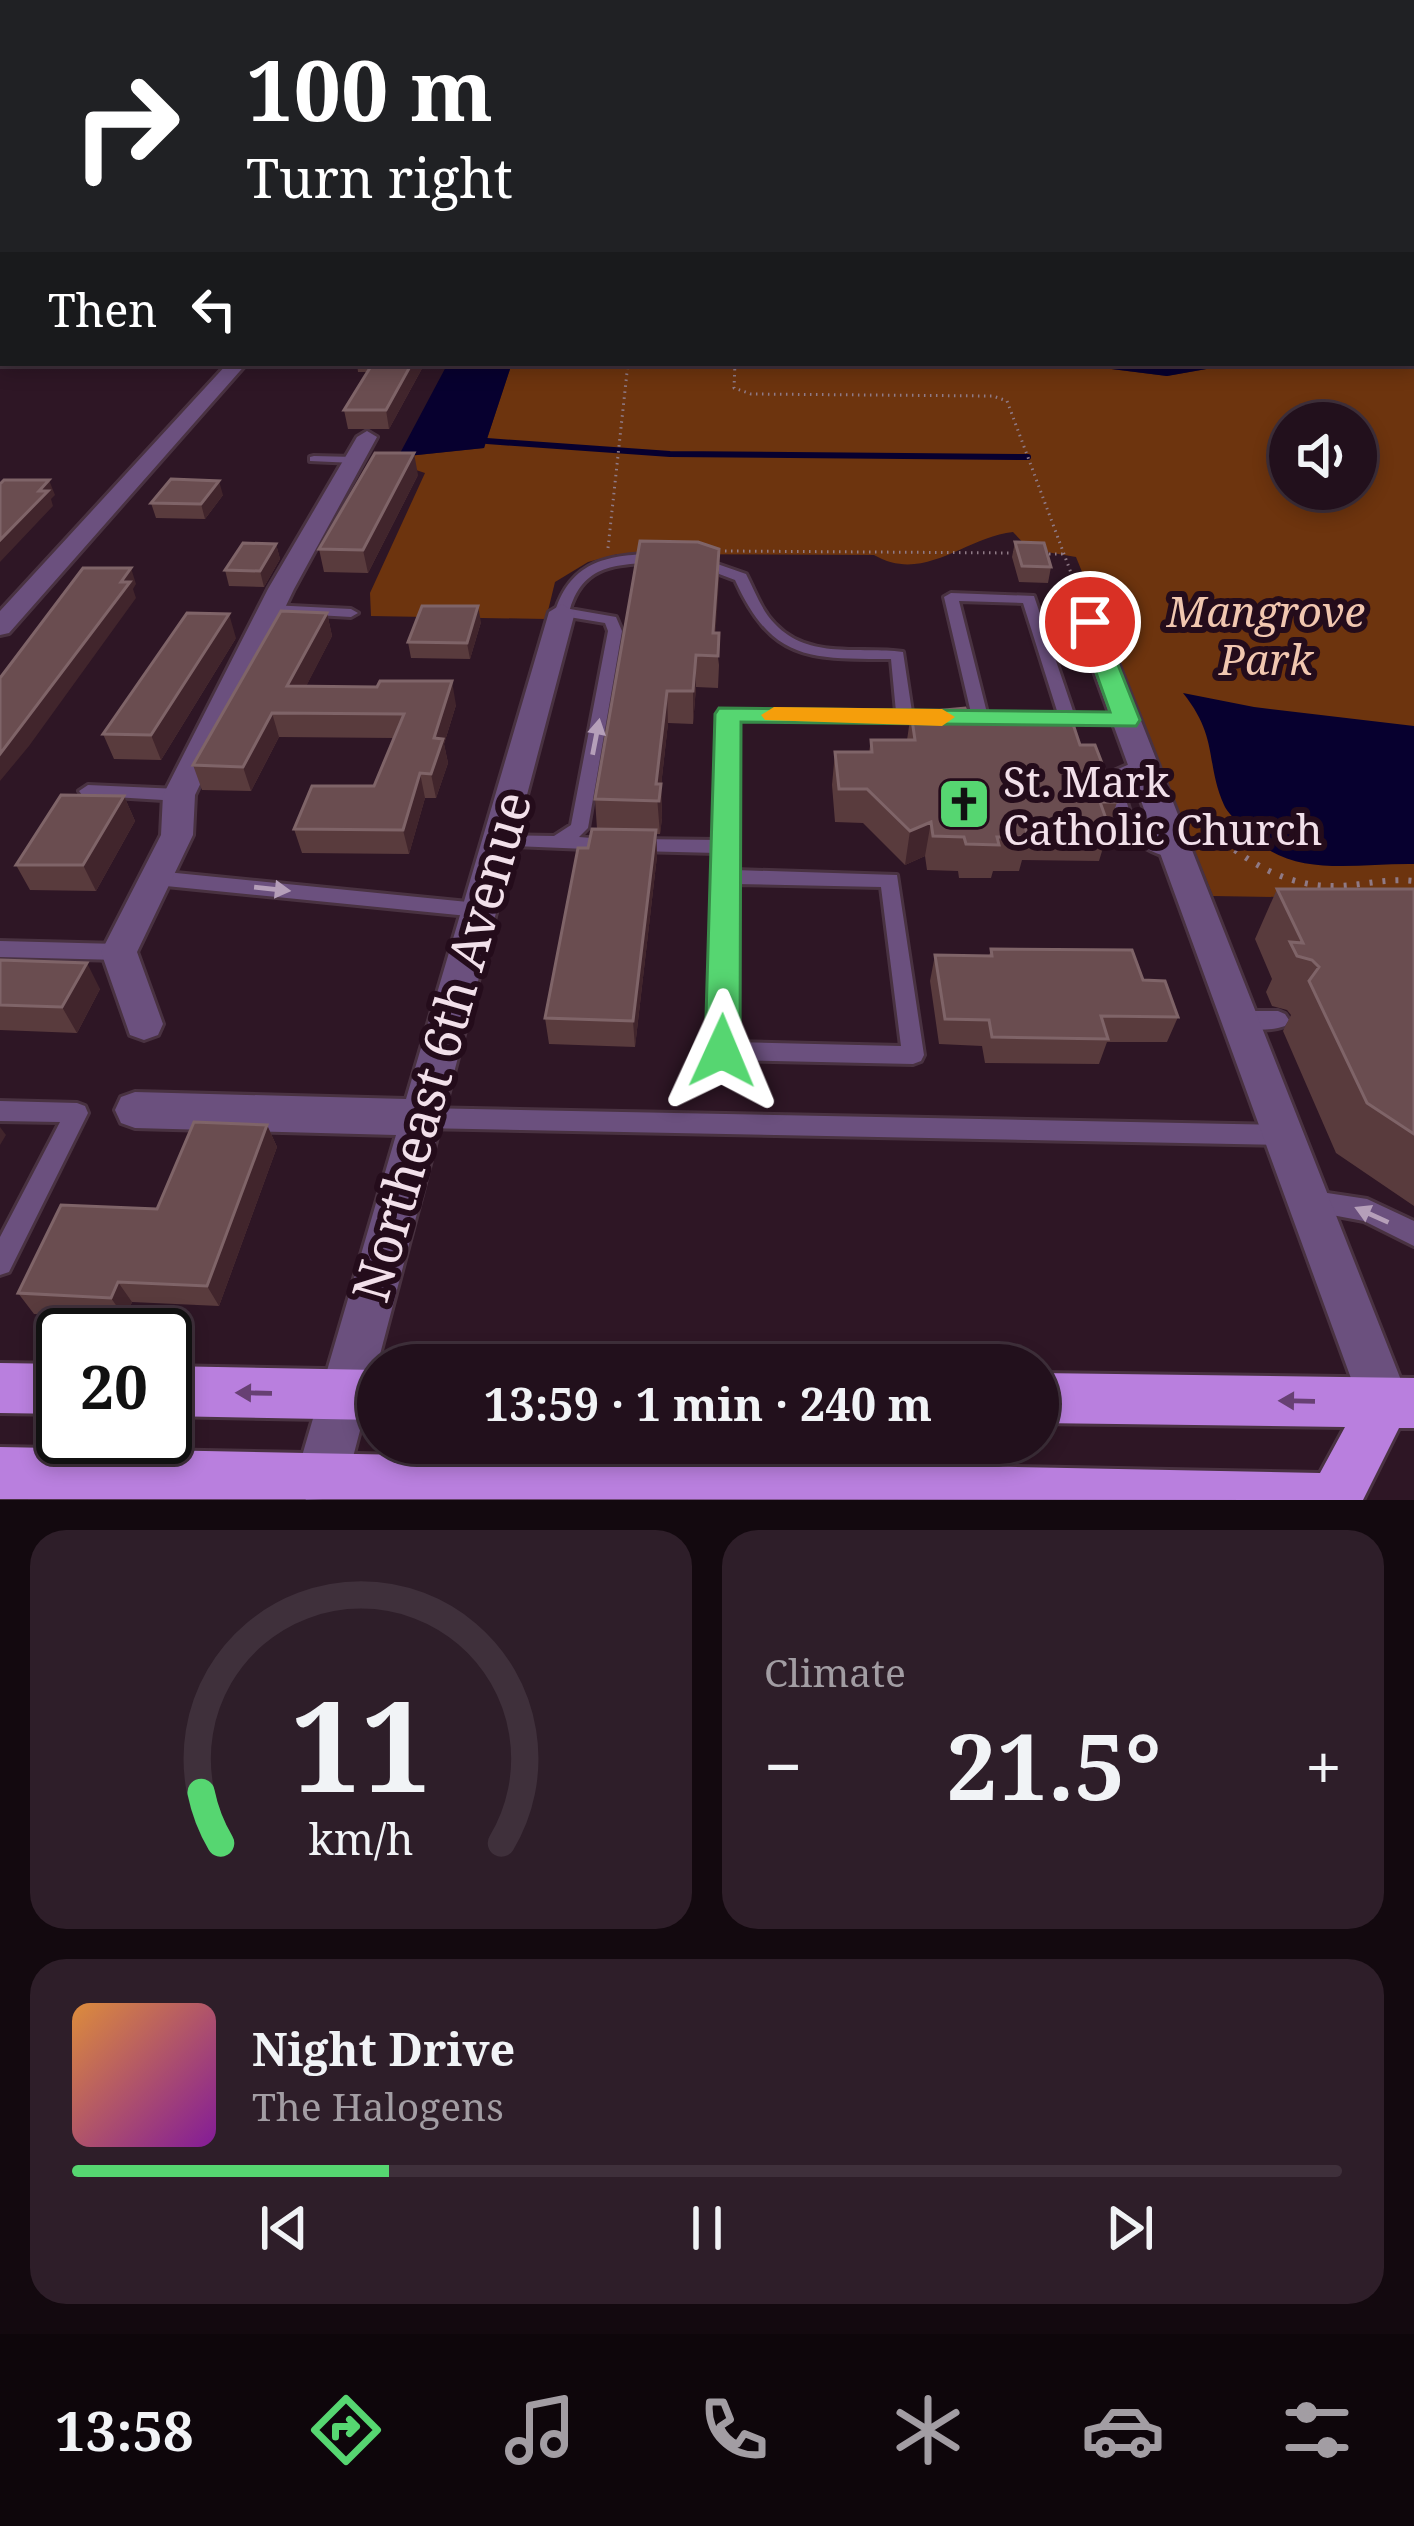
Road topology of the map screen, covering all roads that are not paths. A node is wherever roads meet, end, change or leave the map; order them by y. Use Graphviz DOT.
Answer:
graph roads {
  1 [pos="235,366"];
  2 [pos="360,448"];
  3 [pos="314,459"];
  4 [pos="271,609"];
  5 [pos="1085,611"];
  6 [pos="562,612"];
  7 [pos="351,613"];
  8 [pos="0,627"];
  9 [pos="905,717"];
  10 [pos="980,718"];
  11 [pos="1068,719"];
  12 [pos="1126,720"];
  13 [pos="88,791"];
  14 [pos="179,795"];
  15 [pos="498,841"];
  16 [pos="559,842"];
  17 [pos="726,847"];
  18 [pos="726,877"];
  19 [pos="156,878"];
  20 [pos="478,910"];
  21 [pos="0,949"];
  22 [pos="119,952"];
  23 [pos="1239,1020"];
  24 [pos="1278,1020"];
  25 [pos="144,1024"];
  26 [pos="135,1110"];
  27 [pos="0,1111"];
  28 [pos="421,1118"];
  29 [pos="1283,1135"];
  30 [pos="1309,1202"];
  31 [pos="1414,1234"];
  32 [pos="0,1263"];
  33 [pos="371,1344"];
  34 [pos="0,1388"];
  35 [pos="36,1389"];
  36 [pos="192,1392"];
  37 [pos="357,1395"];
  38 [pos="1059,1398"];
  39 [pos="357,1402"];
  40 [pos="1399,1403"];
  41 [pos="0,1473"];
  42 [pos="321,1480"];
  43 [pos="91,1488"];
  44 [pos="234,1489"];
  45 [pos="444,1491"];
  46 [pos="665,1493"];
  47 [pos="1064,1497"];
  48 [pos="1153,1498"];
  49 [pos="1336,1500"];
  1 -- 8 [label="street"];
  2 -- 3 [label="lane"];
  2 -- 4 [label="street"];
  4 -- 7 [label="lane"];
  4 -- 14 [label="street"];
  5 -- 12 [label="street"];
  6 -- 9 [label="lane"];
  6 -- 15 [label="street, Northeast 6th Avenue"];
  16 -- 6 [label="lane, one-way"];
  9 -- 10 [label="lane"];
  9 -- 17 [label="lane"];
  10 -- 11 [label="lane"];
  10 -- 11 [label="lane"];
  11 -- 12 [label="lane"];
  12 -- 23 [label="street"];
  13 -- 14 [label="lane"];
  14 -- 19 [label="street"];
  15 -- 16 [label="lane"];
  15 -- 20 [label="street, Northeast 6th Avenue"];
  16 -- 17 [label="lane"];
  17 -- 18 [label="lane"];
  18 -- 18 [label="lane"];
  19 -- 20 [label="lane, one-way"];
  19 -- 22 [label="street"];
  20 -- 28 [label="street, Northeast 6th Avenue"];
  21 -- 22 [label="lane"];
  22 -- 25 [label="street"];
  23 -- 24 [label="lane"];
  23 -- 29 [label="street"];
  26 -- 28 [label="street"];
  27 -- 32 [label="lane"];
  28 -- 29 [label="lane"];
  28 -- 33 [label="street, Northeast 6th Avenue"];
  29 -- 30 [label="street"];
  31 -- 30 [label="lane, one-way"];
  30 -- 40 [label="street"];
  34 -- 35 [label="main road"];
  37 -- 36 [label="main road, one-way"];
  40 -- 38 [label="main road, one-way"];
  39 -- 42 [label="street, Northeast 6th Avenue"];
  40 -- 49 [label="main road"];
  41 -- 43 [label="main road"];
  42 -- 44 [label="main road"];
  42 -- 45 [label="main road"];
  43 -- 44 [label="main road"];
  45 -- 46 [label="main road"];
  46 -- 47 [label="main road"];
  47 -- 48 [label="main road"];
  48 -- 49 [label="main road"];
}
